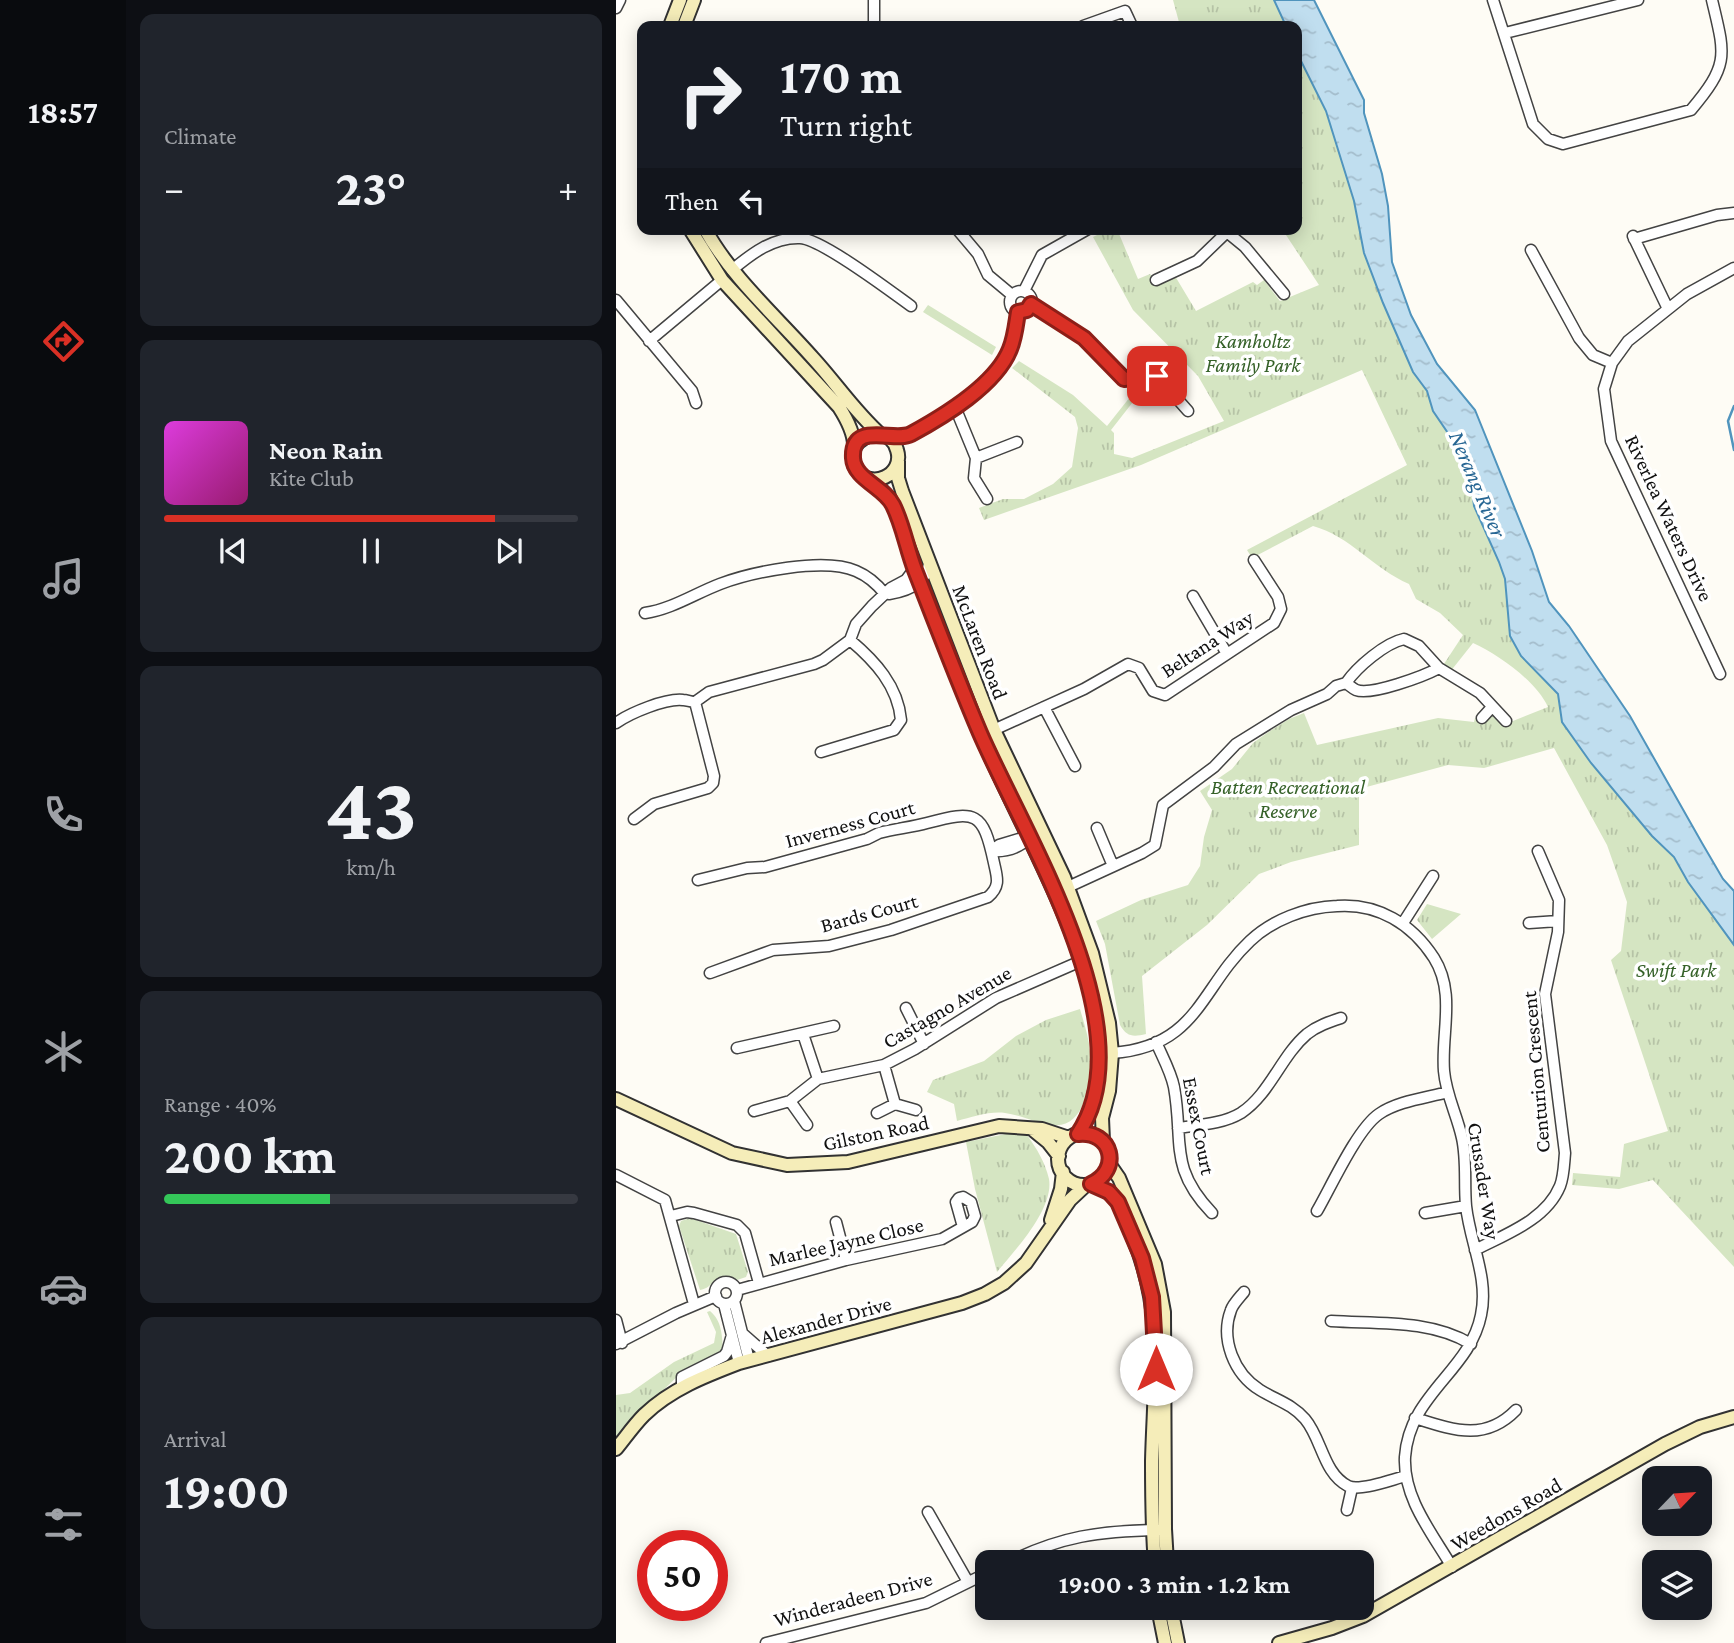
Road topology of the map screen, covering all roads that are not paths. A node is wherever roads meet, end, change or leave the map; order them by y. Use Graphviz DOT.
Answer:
graph roads {
  1 [pos="620,0"];
  2 [pos="680,0"];
  3 [pos="694,0"];
  4 [pos="874,0"];
  5 [pos="1493,0"];
  6 [pos="1712,0"];
  7 [pos="1630,1"];
  8 [pos="616,8"];
  9 [pos="672,21"];
  10 [pos="686,21"];
  11 [pos="874,21"];
  12 [pos="1097,21"];
  13 [pos="1130,21"];
  14 [pos="1506,33"];
  15 [pos="1734,213"];
  16 [pos="695,235"];
  17 [pos="708,235"];
  18 [pos="962,235"];
  19 [pos="1077,235"];
  20 [pos="1221,235"];
  21 [pos="1230,235"];
  22 [pos="1531,250"];
  23 [pos="1734,268"];
  24 [pos="727,275"];
  25 [pos="1156,280"];
  26 [pos="1024,291"];
  27 [pos="1284,294"];
  28 [pos="1012,295"];
  29 [pos="616,300"];
  30 [pos="1031,304"];
  31 [pos="911,306"];
  32 [pos="1668,309"];
  33 [pos="1018,312"];
  34 [pos="649,341"];
  35 [pos="1612,363"];
  36 [pos="696,403"];
  37 [pos="955,407"];
  38 [pos="1188,411"];
  39 [pos="883,435"];
  40 [pos="908,436"];
  41 [pos="1017,442"];
  42 [pos="855,447"];
  43 [pos="898,458"];
  44 [pos="976,458"];
  45 [pos="865,478"];
  46 [pos="987,499"];
  47 [pos="1254,560"];
  48 [pos="929,564"];
  49 [pos="915,568"];
  50 [pos="920,583"];
  51 [pos="885,594"];
  52 [pos="1193,596"];
  53 [pos="645,614"];
  54 [pos="850,640"];
  55 [pos="1227,654"];
  56 [pos="1439,668"];
  57 [pos="1720,674"];
  58 [pos="1346,683"];
  59 [pos="695,702"];
  60 [pos="1492,706"];
  61 [pos="1044,707"];
  62 [pos="1482,718"];
  63 [pos="1506,721"];
  64 [pos="616,723"];
  65 [pos="994,730"];
  66 [pos="981,735"];
  67 [pos="821,752"];
  68 [pos="1075,766"];
  69 [pos="634,819"];
  70 [pos="1097,828"];
  71 [pos="1042,832"];
  72 [pos="1029,838"];
  73 [pos="1538,850"];
  74 [pos="992,851"];
  75 [pos="1113,866"];
  76 [pos="1433,876"];
  77 [pos="698,880"];
  78 [pos="1068,887"];
  79 [pos="1558,921"];
  80 [pos="1403,923"];
  81 [pos="1529,923"];
  82 [pos="1081,961"];
  83 [pos="710,973"];
  84 [pos="905,1008"];
  85 [pos="1341,1017"];
  86 [pos="834,1026"];
  87 [pos="803,1034"];
  88 [pos="1156,1042"];
  89 [pos="924,1044"];
  90 [pos="737,1048"];
  91 [pos="1112,1053"];
  92 [pos="884,1065"];
  93 [pos="818,1079"];
  94 [pos="1447,1092"];
  95 [pos="616,1099"];
  96 [pos="790,1101"];
  97 [pos="895,1104"];
  98 [pos="916,1110"];
  99 [pos="754,1111"];
  100 [pos="877,1113"];
  101 [pos="807,1125"];
  102 [pos="1029,1127"];
  103 [pos="1178,1128"];
  104 [pos="1074,1136"];
  105 [pos="1103,1142"];
  106 [pos="1059,1156"];
  107 [pos="1110,1165"];
  108 [pos="1063,1172"];
  109 [pos="616,1175"];
  110 [pos="1089,1184"];
  111 [pos="1466,1206"];
  112 [pos="1317,1211"];
  113 [pos="1212,1213"];
  114 [pos="1425,1213"];
  115 [pos="671,1216"];
  116 [pos="836,1222"];
  117 [pos="963,1227"];
  118 [pos="1046,1234"];
  119 [pos="1475,1250"];
  120 [pos="846,1260"];
  121 [pos="759,1283"];
  122 [pos="737,1290"];
  123 [pos="1244,1292"];
  124 [pos="716,1296"];
  125 [pos="729,1303"];
  126 [pos="694,1304"];
  127 [pos="616,1320"];
  128 [pos="1331,1321"];
  129 [pos="737,1334"];
  130 [pos="619,1343"];
  131 [pos="1471,1344"];
  132 [pos="768,1356"];
  133 [pos="744,1362"];
  134 [pos="682,1387"];
  135 [pos="1516,1410"];
  136 [pos="1734,1417"];
  137 [pos="1415,1418"];
  138 [pos="616,1449"];
  139 [pos="1406,1476"];
  140 [pos="1352,1488"];
  141 [pos="1347,1510"];
  142 [pos="928,1512"];
  143 [pos="1159,1530"];
  144 [pos="1036,1550"];
  145 [pos="1157,1550"];
  146 [pos="1164,1550"];
  147 [pos="1452,1567"];
  148 [pos="975,1579"];
  149 [pos="968,1582"];
  150 [pos="1160,1620"];
  151 [pos="1173,1620"];
  152 [pos="1294,1641"];
  153 [pos="766,1643"];
  154 [pos="1165,1643"];
  155 [pos="1178,1643"];
  156 [pos="1279,1643"];
  1 -- 8 [label="street"];
  2 -- 9 [label="main road"];
  3 -- 10 [label="main road"];
  4 -- 11 [label="street"];
  5 -- 14 [label="street"];
  6 -- 14 [label="street"];
  7 -- 14 [label="street"];
  12 -- 13 [label="street"];
  15 -- 32 [label="street"];
  16 -- 24 [label="main road"];
  17 -- 24 [label="main road"];
  18 -- 28 [label="street"];
  19 -- 26 [label="street"];
  20 -- 25 [label="street"];
  21 -- 27 [label="street"];
  22 -- 35 [label="street"];
  23 -- 32 [label="street, Riverlea Waters Drive"];
  24 -- 31 [label="street"];
  24 -- 34 [label="street"];
  24 -- 39 [label="main road"];
  24 -- 42 [label="main road"];
  26 -- 28 [label="street"];
  26 -- 30 [label="street"];
  28 -- 33 [label="street"];
  29 -- 34 [label="street"];
  30 -- 33 [label="street"];
  30 -- 38 [label="street"];
  32 -- 35 [label="street, Riverlea Waters Drive"];
  33 -- 37 [label="street"];
  34 -- 36 [label="street"];
  35 -- 57 [label="street, Riverlea Waters Drive"];
  37 -- 40 [label="street"];
  37 -- 44 [label="street"];
  39 -- 40 [label="street"];
  39 -- 42 [label="main road"];
  39 -- 43 [label="main road"];
  40 -- 43 [label="street"];
  41 -- 44 [label="street"];
  42 -- 45 [label="main road"];
  43 -- 45 [label="main road"];
  43 -- 48 [label="main road, McLaren Road"];
  44 -- 46 [label="street"];
  45 -- 49 [label="main road, McLaren Road"];
  47 -- 55 [label="street, Beltana Way"];
  48 -- 50 [label="street"];
  48 -- 65 [label="main road, McLaren Road"];
  49 -- 50 [label="main road, McLaren Road"];
  49 -- 51 [label="street"];
  50 -- 51 [label="street"];
  50 -- 66 [label="main road, McLaren Road"];
  51 -- 53 [label="street"];
  51 -- 54 [label="street"];
  52 -- 55 [label="street"];
  54 -- 59 [label="street"];
  54 -- 67 [label="street"];
  55 -- 61 [label="street, Beltana Way"];
  56 -- 58 [label="street"];
  56 -- 58 [label="street"];
  56 -- 60 [label="street"];
  58 -- 75 [label="street"];
  59 -- 64 [label="street"];
  59 -- 69 [label="street"];
  60 -- 62 [label="street"];
  60 -- 63 [label="street"];
  61 -- 65 [label="street, Beltana Way"];
  61 -- 68 [label="street"];
  65 -- 66 [label="street, Beltana Way"];
  65 -- 71 [label="main road, McLaren Road"];
  66 -- 72 [label="main road, McLaren Road"];
  70 -- 75 [label="street"];
  71 -- 72 [label="street"];
  71 -- 78 [label="main road, McLaren Road"];
  72 -- 74 [label="street"];
  72 -- 82 [label="main road, McLaren Road"];
  73 -- 79 [label="street, Centurion Crescent"];
  74 -- 77 [label="street, Inverness Court"];
  74 -- 83 [label="street, Bards Court"];
  75 -- 78 [label="street"];
  76 -- 80 [label="street"];
  78 -- 91 [label="main road, McLaren Road"];
  79 -- 81 [label="street"];
  79 -- 119 [label="street, Centurion Crescent"];
  80 -- 88 [label="street, Crusader Way"];
  80 -- 94 [label="street, Crusader Way"];
  82 -- 89 [label="street, Castagno Avenue"];
  82 -- 104 [label="main road, McLaren Road"];
  84 -- 89 [label="street"];
  85 -- 103 [label="street"];
  86 -- 87 [label="street"];
  87 -- 90 [label="street"];
  87 -- 93 [label="street"];
  88 -- 91 [label="street, Crusader Way"];
  88 -- 103 [label="street, Essex Court"];
  89 -- 92 [label="street, Castagno Avenue"];
  91 -- 105 [label="main road, McLaren Road"];
  92 -- 93 [label="street, Castagno Avenue"];
  92 -- 97 [label="street"];
  93 -- 96 [label="street, Castagno Avenue"];
  94 -- 111 [label="street, Crusader Way"];
  94 -- 112 [label="street"];
  95 -- 102 [label="main road, Gilston Road"];
  96 -- 99 [label="street, Castagno Avenue"];
  96 -- 101 [label="street"];
  97 -- 98 [label="street"];
  97 -- 100 [label="street"];
  102 -- 104 [label="main road, Gilston Road"];
  102 -- 106 [label="main road"];
  103 -- 113 [label="street, Essex Court"];
  104 -- 105 [label="main road"];
  104 -- 106 [label="main road"];
  105 -- 107 [label="main road"];
  106 -- 108 [label="main road"];
  107 -- 110 [label="main road"];
  107 -- 143 [label="main road"];
  108 -- 110 [label="main road"];
  108 -- 118 [label="main road, Alexander Drive"];
  109 -- 115 [label="street"];
  110 -- 118 [label="main road, Alexander Drive"];
  110 -- 143 [label="main road"];
  111 -- 114 [label="street"];
  111 -- 119 [label="street, Crusader Way"];
  115 -- 121 [label="street"];
  115 -- 126 [label="street"];
  116 -- 120 [label="street"];
  117 -- 120 [label="street, Marlee Jayne Close"];
  118 -- 132 [label="main road, Alexander Drive"];
  119 -- 131 [label="street, Crusader Way"];
  120 -- 121 [label="street, Marlee Jayne Close"];
  121 -- 122 [label="street, Marlee Jayne Close"];
  122 -- 124 [label="street"];
  122 -- 125 [label="street"];
  123 -- 140 [label="street"];
  124 -- 125 [label="street"];
  124 -- 126 [label="street"];
  125 -- 129 [label="street"];
  126 -- 130 [label="street"];
  127 -- 130 [label="street"];
  128 -- 131 [label="street"];
  129 -- 132 [label="street"];
  129 -- 133 [label="street"];
  129 -- 134 [label="street"];
  131 -- 137 [label="street, Crusader Way"];
  132 -- 133 [label="main road, Alexander Drive"];
  133 -- 134 [label="main road, Alexander Drive"];
  134 -- 138 [label="main road, Alexander Drive"];
  135 -- 137 [label="street"];
  136 -- 147 [label="main road, Weedons Road"];
  137 -- 139 [label="street, Crusader Way"];
  139 -- 140 [label="street"];
  139 -- 147 [label="street, Crusader Way"];
  140 -- 141 [label="street"];
  142 -- 149 [label="street"];
  143 -- 144 [label="street"];
  143 -- 145 [label="main road"];
  143 -- 146 [label="main road"];
  147 -- 152 [label="main road, Weedons Road"];
  148 -- 149 [label="street, Winderadeen Drive"];
  149 -- 153 [label="street, Winderadeen Drive"];
  150 -- 154 [label="main road"];
  151 -- 155 [label="main road"];
  152 -- 156 [label="main road, Weedons Road"];
}
